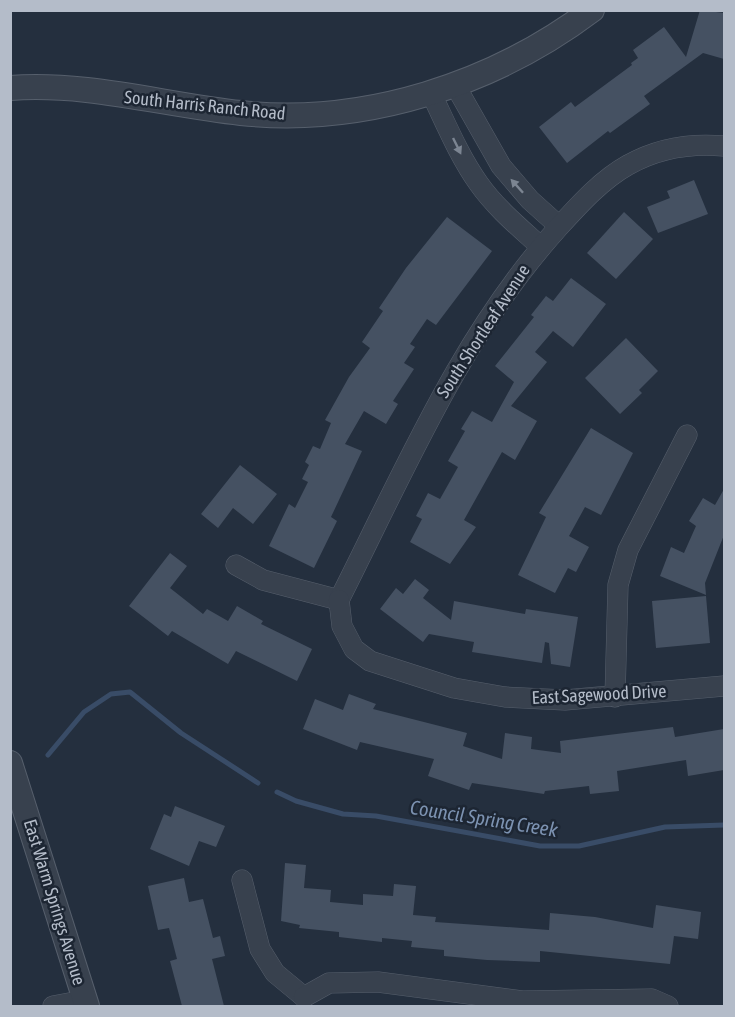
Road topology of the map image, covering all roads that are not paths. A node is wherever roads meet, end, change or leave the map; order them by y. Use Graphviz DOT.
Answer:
graph roads {
  1 [pos="592,10"];
  2 [pos="456,86"];
  3 [pos="10,88"];
  4 [pos="431,93"];
  5 [pos="716,145"];
  6 [pos="559,226"];
  7 [pos="541,247"];
  8 [pos="687,435"];
  9 [pos="236,565"];
  10 [pos="339,600"];
  11 [pos="724,686"];
  12 [pos="615,697"];
  13 [pos="10,763"];
  14 [pos="242,880"];
  15 [pos="301,1002"];
  16 [pos="86,1003"];
  17 [pos="53,1006"];
  18 [pos="668,1006"];
  1 -- 2 [label="street, South Harris Ranch Road"];
  2 -- 4 [label="street, South Harris Ranch Road"];
  6 -- 2 [label="street, one-way"];
  3 -- 4 [label="street, South Harris Ranch Road"];
  4 -- 7 [label="street, one-way"];
  5 -- 6 [label="street, South Shortleaf Avenue"];
  6 -- 7 [label="street, South Shortleaf Avenue"];
  7 -- 10 [label="street, South Shortleaf Avenue"];
  8 -- 12 [label="street"];
  9 -- 10 [label="street"];
  10 -- 12 [label="street, East Sagewood Drive"];
  11 -- 12 [label="street, East Sagewood Drive"];
  13 -- 16 [label="street, East Warm Springs Avenue"];
  14 -- 15 [label="street"];
  15 -- 18 [label="street"];
  16 -- 17 [label="street"];
}
